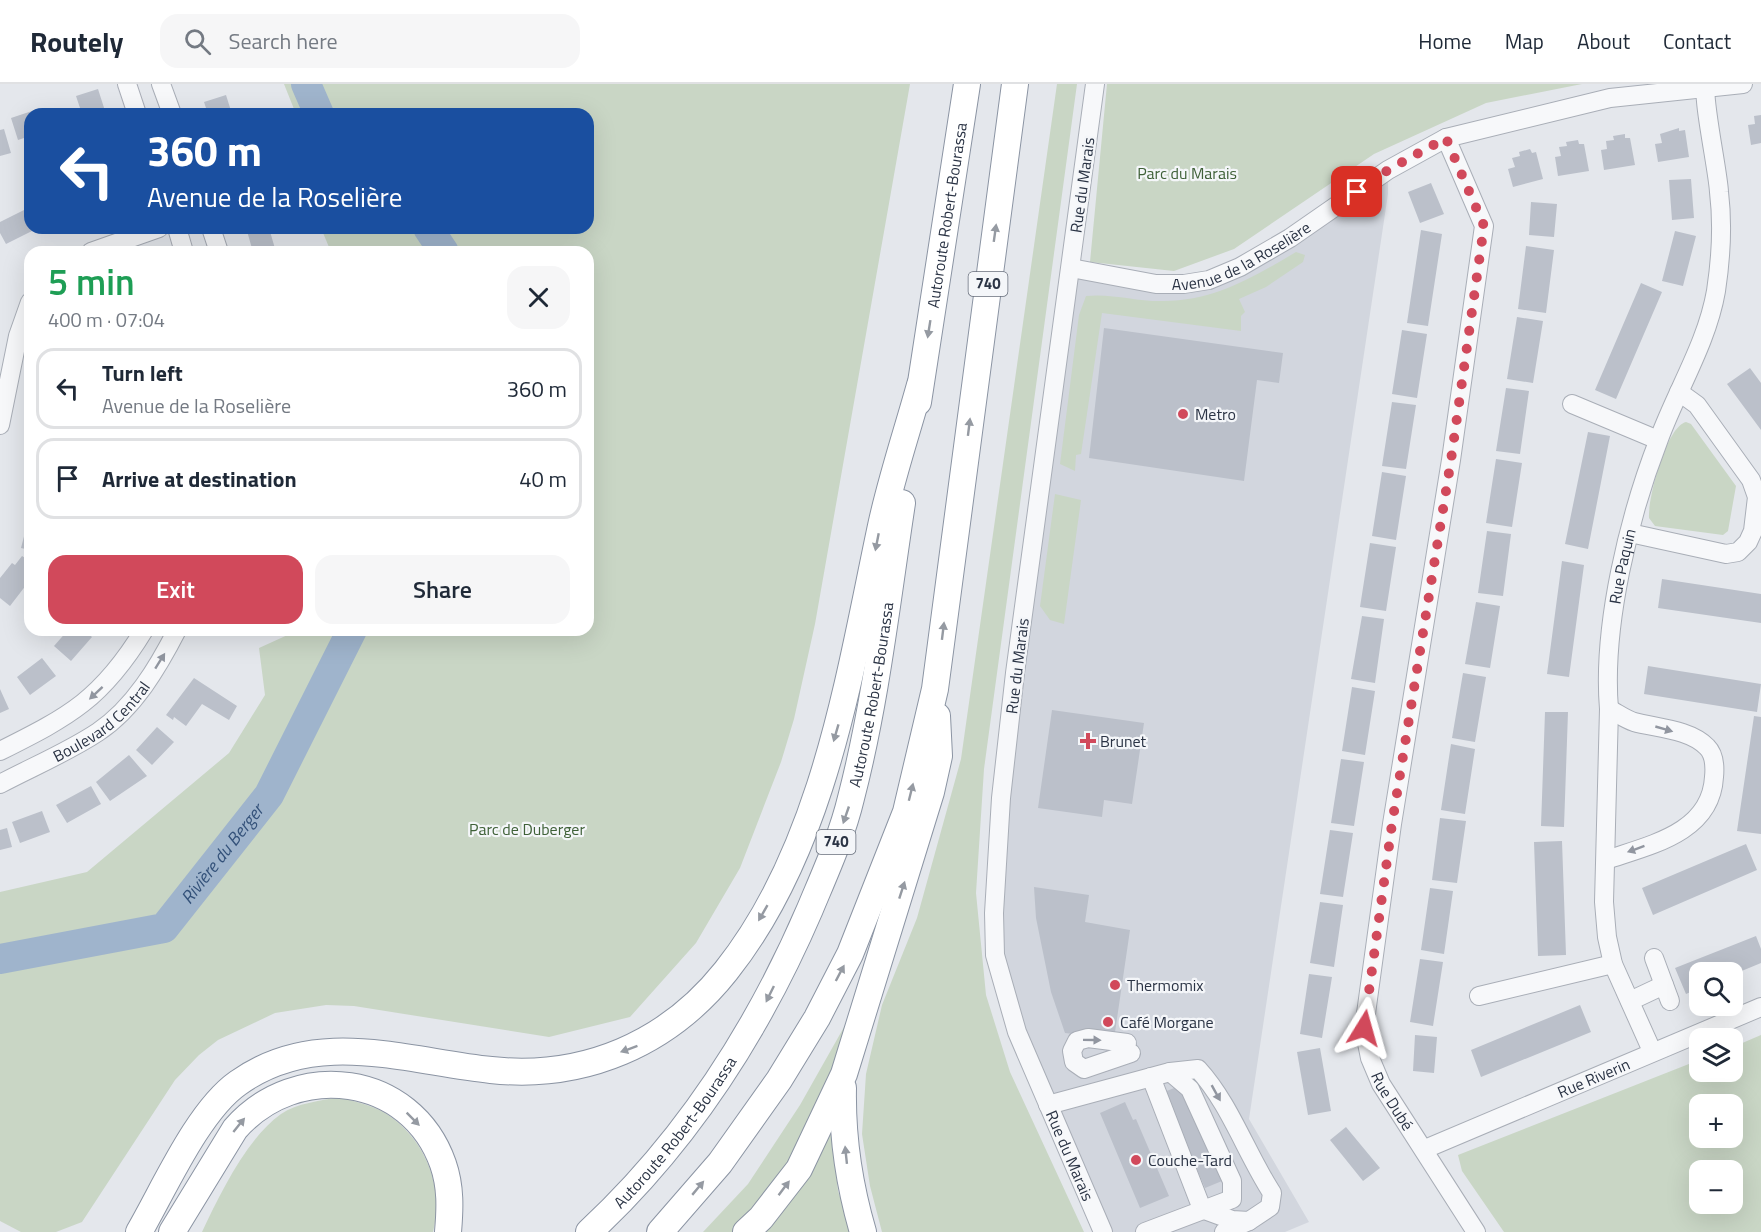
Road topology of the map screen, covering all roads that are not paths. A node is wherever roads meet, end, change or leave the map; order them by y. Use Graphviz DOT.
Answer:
graph roads {
  1 [pos="127,84"];
  2 [pos="161,84"];
  3 [pos="967,84"];
  4 [pos="1015,84"];
  5 [pos="1095,84"];
  6 [pos="1743,84"];
  7 [pos="1706,86"];
  8 [pos="135,108"];
  9 [pos="170,108"];
  10 [pos="1446,138"];
  11 [pos="142,234"];
  12 [pos="108,246"];
  13 [pos="1071,268"];
  14 [pos="24,319"];
  15 [pos="921,385"];
  16 [pos="1679,392"];
  17 [pos="1572,404"];
  18 [pos="0,425"];
  19 [pos="1658,440"];
  20 [pos="1630,533"];
  21 [pos="140,636"];
  22 [pos="174,636"];
  23 [pos="935,689"];
  24 [pos="1609,709"];
  25 [pos="0,751"];
  26 [pos="0,784"];
  27 [pos="1606,860"];
  28 [pos="1654,958"];
  29 [pos="1613,964"];
  30 [pos="1479,996"];
  31 [pos="1630,1000"];
  32 [pos="1761,1007"];
  33 [pos="1652,1051"];
  34 [pos="1170,1072"];
  35 [pos="844,1074"];
  36 [pos="1151,1077"];
  37 [pos="1047,1106"];
  38 [pos="1425,1149"];
  39 [pos="207,1174"];
  40 [pos="1202,1209"];
  41 [pos="1249,1221"];
  42 [pos="1157,1230"];
  43 [pos="139,1232"];
  44 [pos="172,1232"];
  45 [pos="186,1232"];
  46 [pos="448,1232"];
  47 [pos="589,1232"];
  48 [pos="660,1232"];
  49 [pos="746,1232"];
  50 [pos="863,1232"];
  51 [pos="1103,1232"];
  52 [pos="1224,1232"];
  53 [pos="1476,1232"];
  1 -- 8 [label="street"];
  2 -- 9 [label="street"];
  3 -- 15 [label="highway, Autoroute Robert-Bourassa / 740, one-way"];
  23 -- 4 [label="highway, 740, one-way"];
  5 -- 13 [label="street, Rue du Marais"];
  6 -- 7 [label="street, Avenue de la Roselière"];
  7 -- 10 [label="street, Avenue de la Roselière"];
  7 -- 16 [label="street, Rue Paquin"];
  10 -- 13 [label="street, Avenue de la Roselière"];
  10 -- 38 [label="street, Rue Dubé"];
  11 -- 12 [label="street"];
  13 -- 37 [label="street, Rue du Marais"];
  14 -- 18 [label="street"];
  15 -- 43 [label="highway, one-way"];
  15 -- 47 [label="highway, Autoroute Robert-Bourassa / 740, one-way"];
  16 -- 19 [label="street, Rue Paquin"];
  16 -- 20 [label="street"];
  17 -- 19 [label="street"];
  19 -- 20 [label="street, Rue Paquin"];
  20 -- 24 [label="street, Rue Paquin"];
  21 -- 25 [label="street, Boulevard Central, one-way"];
  26 -- 22 [label="street, Boulevard Central, one-way"];
  35 -- 23 [label="highway, one-way"];
  48 -- 23 [label="highway, 740, one-way"];
  24 -- 27 [label="street, Rue Paquin"];
  24 -- 27 [label="street, one-way"];
  27 -- 29 [label="street, Rue Paquin"];
  28 -- 31 [label="street"];
  29 -- 30 [label="street"];
  29 -- 31 [label="street, Rue Paquin"];
  31 -- 33 [label="street, Rue Paquin"];
  32 -- 33 [label="street, Rue Riverin"];
  33 -- 38 [label="street, Rue Riverin"];
  34 -- 36 [label="street"];
  34 -- 40 [label="street"];
  34 -- 41 [label="street, one-way"];
  49 -- 35 [label="highway, one-way"];
  50 -- 35 [label="highway, one-way"];
  36 -- 37 [label="street"];
  36 -- 40 [label="street"];
  37 -- 51 [label="street, Rue du Marais"];
  38 -- 53 [label="street, Rue Dubé"];
  39 -- 44 [label="highway"];
  39 -- 45 [label="highway"];
  39 -- 46 [label="highway, one-way"];
  40 -- 41 [label="street"];
  40 -- 42 [label="street"];
  41 -- 52 [label="street"];
}
